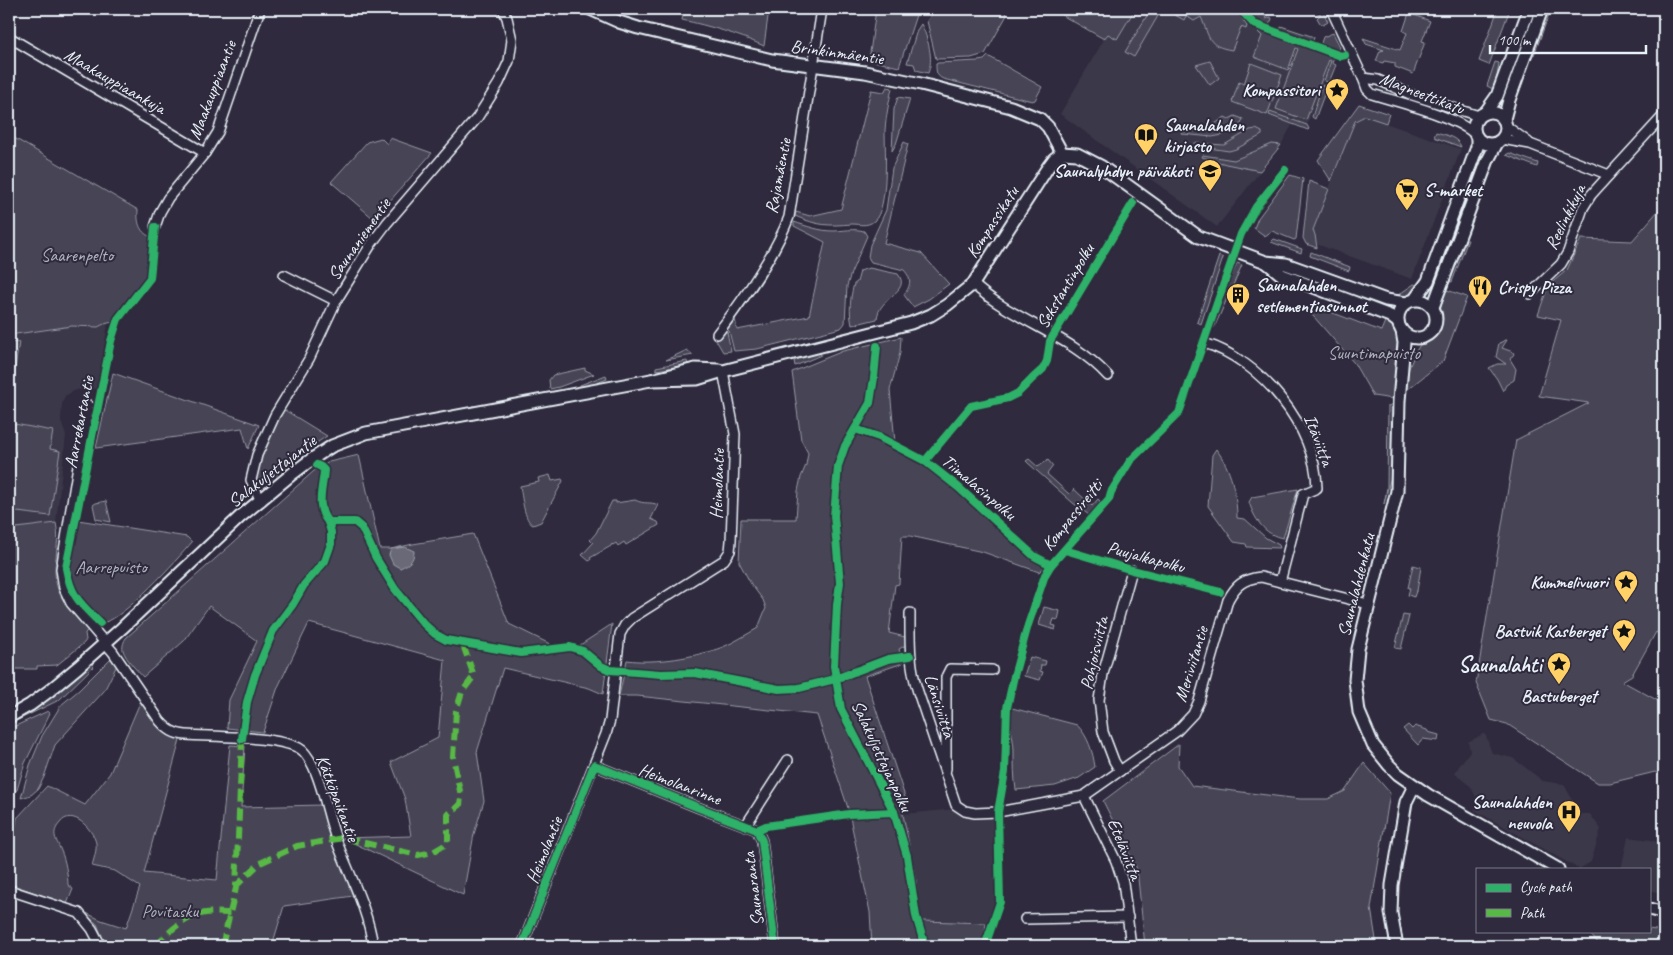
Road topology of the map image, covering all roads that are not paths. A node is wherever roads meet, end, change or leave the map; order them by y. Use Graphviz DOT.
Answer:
graph roads {
  1 [pos="257,9"];
  2 [pos="503,9"];
  3 [pos="590,9"];
  4 [pos="822,9"];
  5 [pos="1331,9"];
  6 [pos="1529,9"];
  7 [pos="1542,9"];
  8 [pos="9,37"];
  9 [pos="813,65"];
  10 [pos="1364,78"];
  11 [pos="1482,114"];
  12 [pos="1664,115"];
  13 [pos="1505,122"];
  14 [pos="1476,136"];
  15 [pos="1500,141"];
  16 [pos="1530,144"];
  17 [pos="205,153"];
  18 [pos="1062,153"];
  19 [pos="1609,175"];
  20 [pos="155,227"];
  21 [pos="1266,262"];
  22 [pos="284,275"];
  23 [pos="973,284"];
  24 [pos="1530,294"];
  25 [pos="336,301"];
  26 [pos="1410,301"];
  27 [pos="1433,307"];
  28 [pos="1400,326"];
  29 [pos="717,334"];
  30 [pos="1422,338"];
  31 [pos="1204,343"];
  32 [pos="723,371"];
  33 [pos="1402,372"];
  34 [pos="1108,376"];
  35 [pos="88,405"];
  36 [pos="261,501"];
  37 [pos="1132,570"];
  38 [pos="1280,582"];
  39 [pos="1368,604"];
  40 [pos="910,613"];
  41 [pos="106,642"];
  42 [pos="992,670"];
  43 [pos="9,717"];
  44 [pos="788,760"];
  45 [pos="594,765"];
  46 [pos="1120,771"];
  47 [pos="946,776"];
  48 [pos="1414,786"];
  49 [pos="1084,796"];
  50 [pos="956,806"];
  51 [pos="746,825"];
  52 [pos="757,830"];
  53 [pos="1556,868"];
  54 [pos="9,890"];
  55 [pos="1650,909"];
  56 [pos="1664,913"];
  57 [pos="1128,917"];
  58 [pos="1025,919"];
  59 [pos="101,946"];
  60 [pos="373,946"];
  61 [pos="522,946"];
  62 [pos="775,946"];
  63 [pos="1131,946"];
  64 [pos="1397,946"];
  1 -- 17 [label="street, Maakauppiaantie"];
  2 -- 25 [label="street, Saunaniementie"];
  3 -- 9 [label="street, Brinkinmäentie"];
  4 -- 9 [label="street, Rajamäentie"];
  5 -- 10 [label="street, Magneettikatu"];
  6 -- 11 [label="street"];
  7 -- 13 [label="street"];
  8 -- 17 [label="street, Maakauppiaankuja"];
  9 -- 18 [label="street, Brinkinmäentie"];
  9 -- 29 [label="street, Rajamäentie"];
  10 -- 11 [label="street, Magneettikatu"];
  10 -- 14 [label="street, Magneettikatu"];
  11 -- 13 [label="street"];
  11 -- 14 [label="street"];
  12 -- 19 [label="street, Reelinkikuja"];
  13 -- 15 [label="street"];
  13 -- 16 [label="street"];
  14 -- 15 [label="street"];
  14 -- 26 [label="street"];
  15 -- 16 [label="street"];
  15 -- 27 [label="street"];
  16 -- 19 [label="street"];
  17 -- 20 [label="street, Maakauppiaantie"];
  18 -- 21 [label="street"];
  18 -- 23 [label="street, Kompassikatu"];
  19 -- 24 [label="street, Reelinkikuja"];
  21 -- 26 [label="street"];
  21 -- 28 [label="street"];
  22 -- 25 [label="street"];
  23 -- 32 [label="street, Kompassikatu"];
  23 -- 34 [label="street"];
  25 -- 36 [label="street, Saunaniementie"];
  26 -- 27 [label="street"];
  26 -- 28 [label="street"];
  27 -- 30 [label="street"];
  28 -- 30 [label="street"];
  28 -- 33 [label="street, Saunalahdenkatu"];
  30 -- 33 [label="street, Saunalahdenkatu"];
  31 -- 38 [label="street, Itäviitta"];
  32 -- 36 [label="street, Salakuljettajantie"];
  32 -- 45 [label="street, Heimolantie"];
  33 -- 39 [label="street, Saunalahdenkatu"];
  35 -- 41 [label="street, Aarrekartantie"];
  36 -- 41 [label="street, Salakuljettajantie"];
  37 -- 46 [label="street, Pohjoisviitta"];
  38 -- 39 [label="street, Meriviitantie"];
  38 -- 46 [label="street, Meriviitantie"];
  39 -- 48 [label="street, Saunalahdenkatu"];
  40 -- 47 [label="street, Länsiviitta"];
  41 -- 43 [label="street, Salakuljettajantie"];
  41 -- 60 [label="street, Kätköpaikantie"];
  42 -- 47 [label="street"];
  44 -- 51 [label="street"];
  45 -- 51 [label="street, Heimolanrinne"];
  45 -- 61 [label="street, Heimolantie"];
  46 -- 49 [label="street, Meriviitantie"];
  47 -- 50 [label="street, Länsiviitta"];
  48 -- 53 [label="street, Saunalahdenkatu"];
  48 -- 64 [label="street"];
  49 -- 50 [label="street, Meriviitantie"];
  49 -- 57 [label="street, Eteläviitta"];
  51 -- 52 [label="street, Heimolanrinne"];
  52 -- 62 [label="street, Saunaranta"];
  54 -- 59 [label="street"];
  55 -- 56 [label="street"];
  57 -- 58 [label="street"];
  57 -- 63 [label="street, Eteläviitta"];
}
